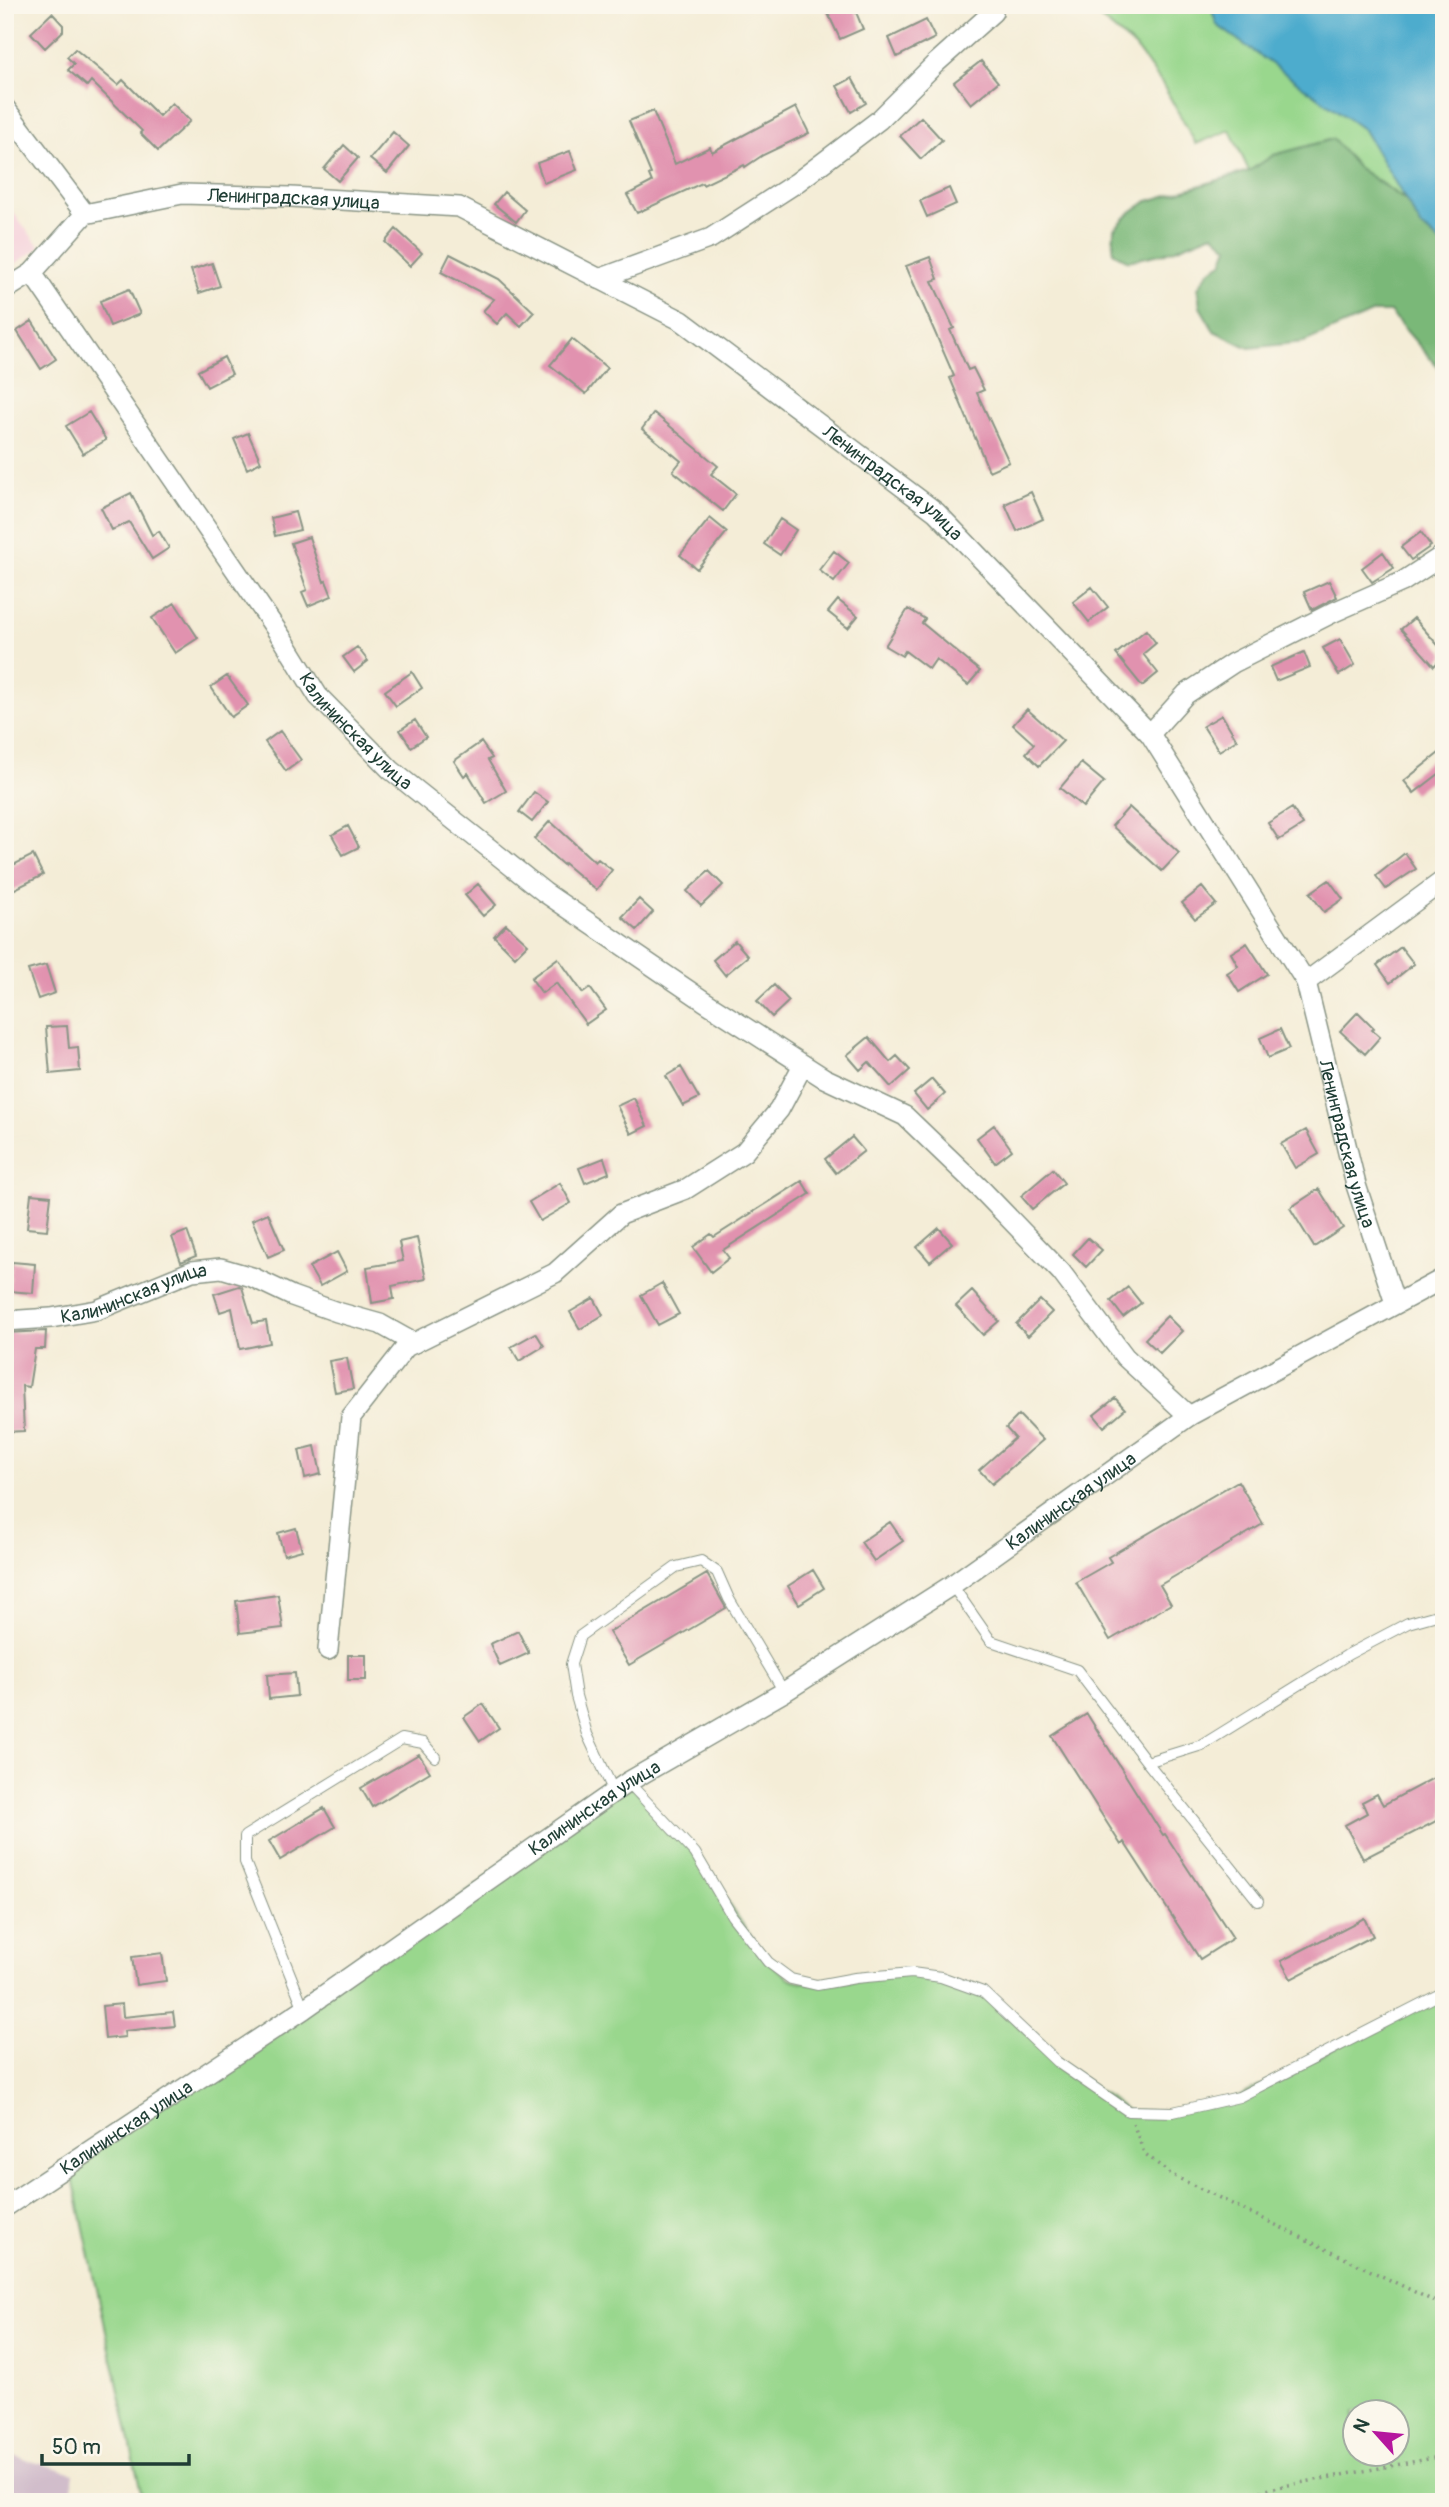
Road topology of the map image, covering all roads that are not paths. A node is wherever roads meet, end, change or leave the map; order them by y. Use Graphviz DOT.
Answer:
graph roads {
  1 [pos="993,12"];
  2 [pos="5,108"];
  3 [pos="85,214"];
  4 [pos="32,273"];
  5 [pos="599,279"];
  6 [pos="5,290"];
  7 [pos="1442,556"];
  8 [pos="1150,734"];
  9 [pos="1444,880"];
  10 [pos="1306,982"];
  11 [pos="803,1065"];
  12 [pos="1444,1278"];
  13 [pos="1395,1303"];
  14 [pos="5,1321"];
  15 [pos="414,1343"];
  16 [pos="1189,1416"];
  17 [pos="951,1585"];
  18 [pos="1444,1613"];
  19 [pos="328,1650"];
  20 [pos="784,1692"];
  21 [pos="435,1757"];
  22 [pos="1147,1762"];
  23 [pos="621,1787"];
  24 [pos="1258,1901"];
  25 [pos="1444,1992"];
  26 [pos="304,2009"];
  27 [pos="5,2207"];
  1 -- 5 [label="street"];
  2 -- 3 [label="street"];
  3 -- 4 [label="street"];
  3 -- 5 [label="street, Ленинградская улица"];
  4 -- 6 [label="street"];
  4 -- 11 [label="street, Калининская улица"];
  5 -- 8 [label="street, Ленинградская улица"];
  7 -- 8 [label="street"];
  8 -- 10 [label="street, Ленинградская улица"];
  9 -- 10 [label="street"];
  10 -- 13 [label="street, Ленинградская улица"];
  11 -- 15 [label="street"];
  11 -- 16 [label="street, Калининская улица"];
  12 -- 13 [label="street, Калининская улица"];
  13 -- 16 [label="street, Калининская улица"];
  14 -- 15 [label="street, Калининская улица"];
  15 -- 19 [label="street"];
  16 -- 17 [label="street, Калининская улица"];
  17 -- 20 [label="street, Калининская улица"];
  17 -- 22 [label="lane"];
  18 -- 22 [label="lane"];
  20 -- 23 [label="street, Калининская улица"];
  20 -- 23 [label="lane"];
  21 -- 26 [label="lane"];
  22 -- 24 [label="lane"];
  23 -- 25 [label="lane"];
  23 -- 26 [label="street, Калининская улица"];
  26 -- 27 [label="street, Калининская улица"];
}
